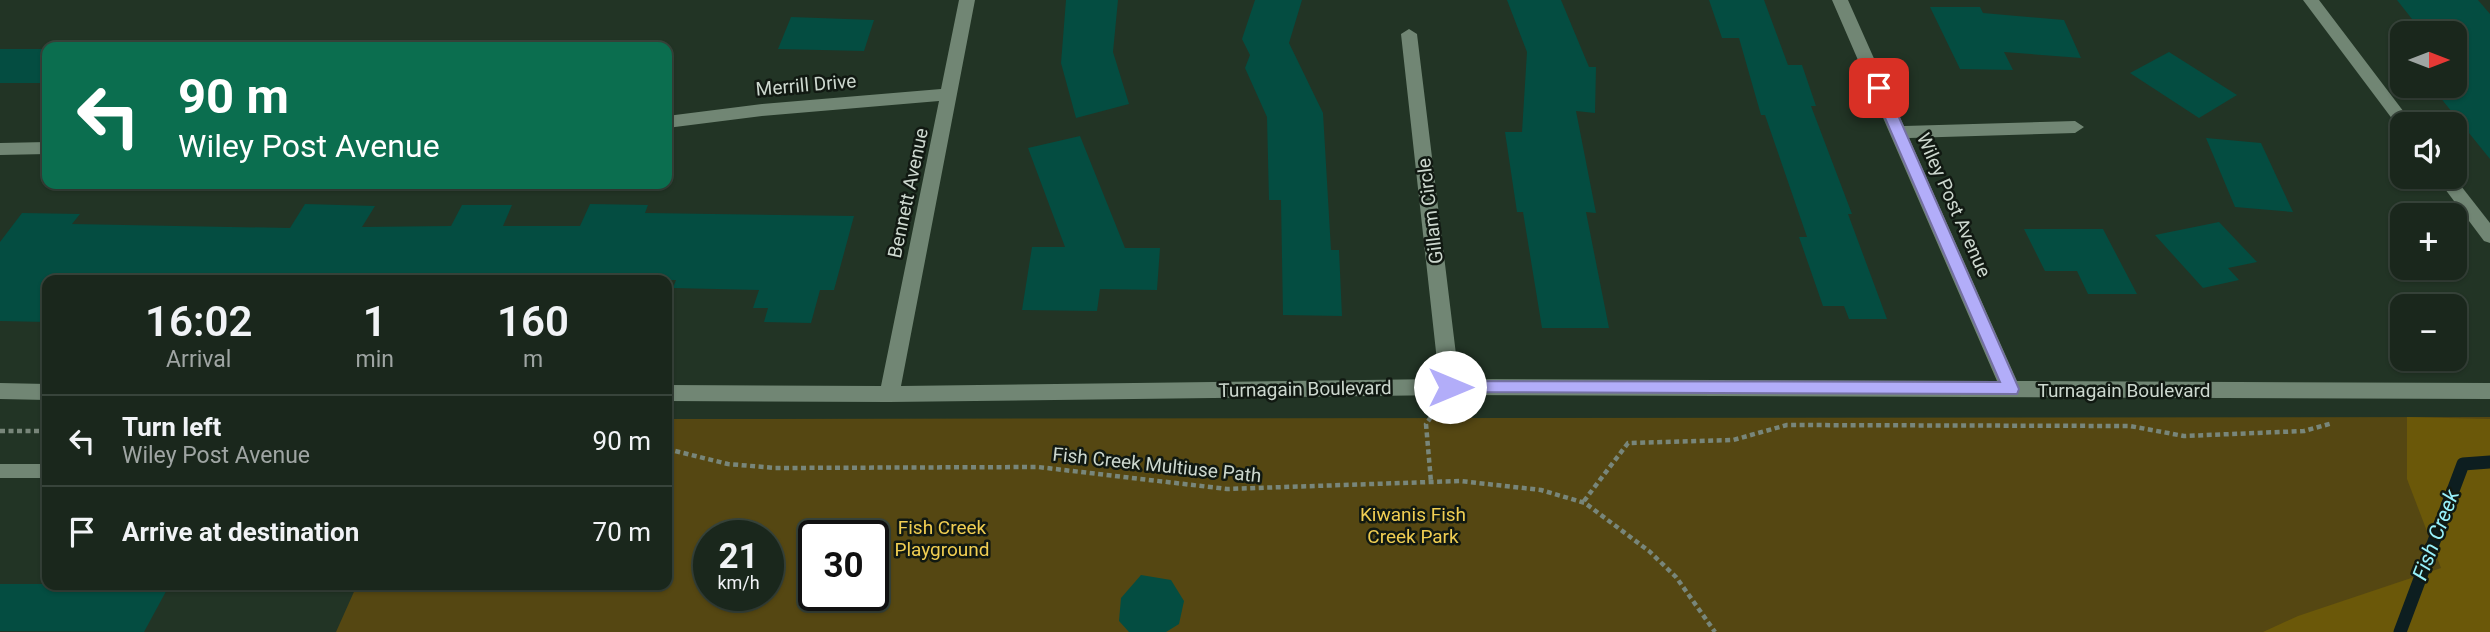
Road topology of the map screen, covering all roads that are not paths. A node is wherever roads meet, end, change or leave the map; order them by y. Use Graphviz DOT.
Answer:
graph roads {
  1 [pos="967,0"];
  2 [pos="1840,0"];
  3 [pos="2311,0"];
  4 [pos="1409,34"];
  5 [pos="950,94"];
  6 [pos="2396,112"];
  7 [pos="672,121"];
  8 [pos="2075,127"];
  9 [pos="1899,132"];
  10 [pos="42,148"];
  11 [pos="0,149"];
  12 [pos="2454,189"];
  13 [pos="2490,236"];
  14 [pos="1450,387"];
  15 [pos="2011,389"];
  16 [pos="0,391"];
  17 [pos="2490,391"];
  18 [pos="42,392"];
  19 [pos="672,393"];
  20 [pos="889,394"];
  21 [pos="0,471"];
  22 [pos="42,471"];
  1 -- 5 [label="street, Bennett Avenue"];
  2 -- 9 [label="street, Wiley Post Avenue"];
  3 -- 6 [label="street"];
  4 -- 14 [label="street, Gillam Circle"];
  5 -- 7 [label="street, Merrill Drive"];
  5 -- 20 [label="street, Bennett Avenue"];
  8 -- 9 [label="street"];
  9 -- 15 [label="street, Wiley Post Avenue"];
  10 -- 11 [label="street"];
  12 -- 13 [label="street"];
  14 -- 15 [label="street, Turnagain Boulevard"];
  14 -- 20 [label="street, Turnagain Boulevard"];
  15 -- 17 [label="street, Turnagain Boulevard"];
  16 -- 18 [label="street"];
  19 -- 20 [label="street, Turnagain Boulevard"];
  21 -- 22 [label="lane"];
}
